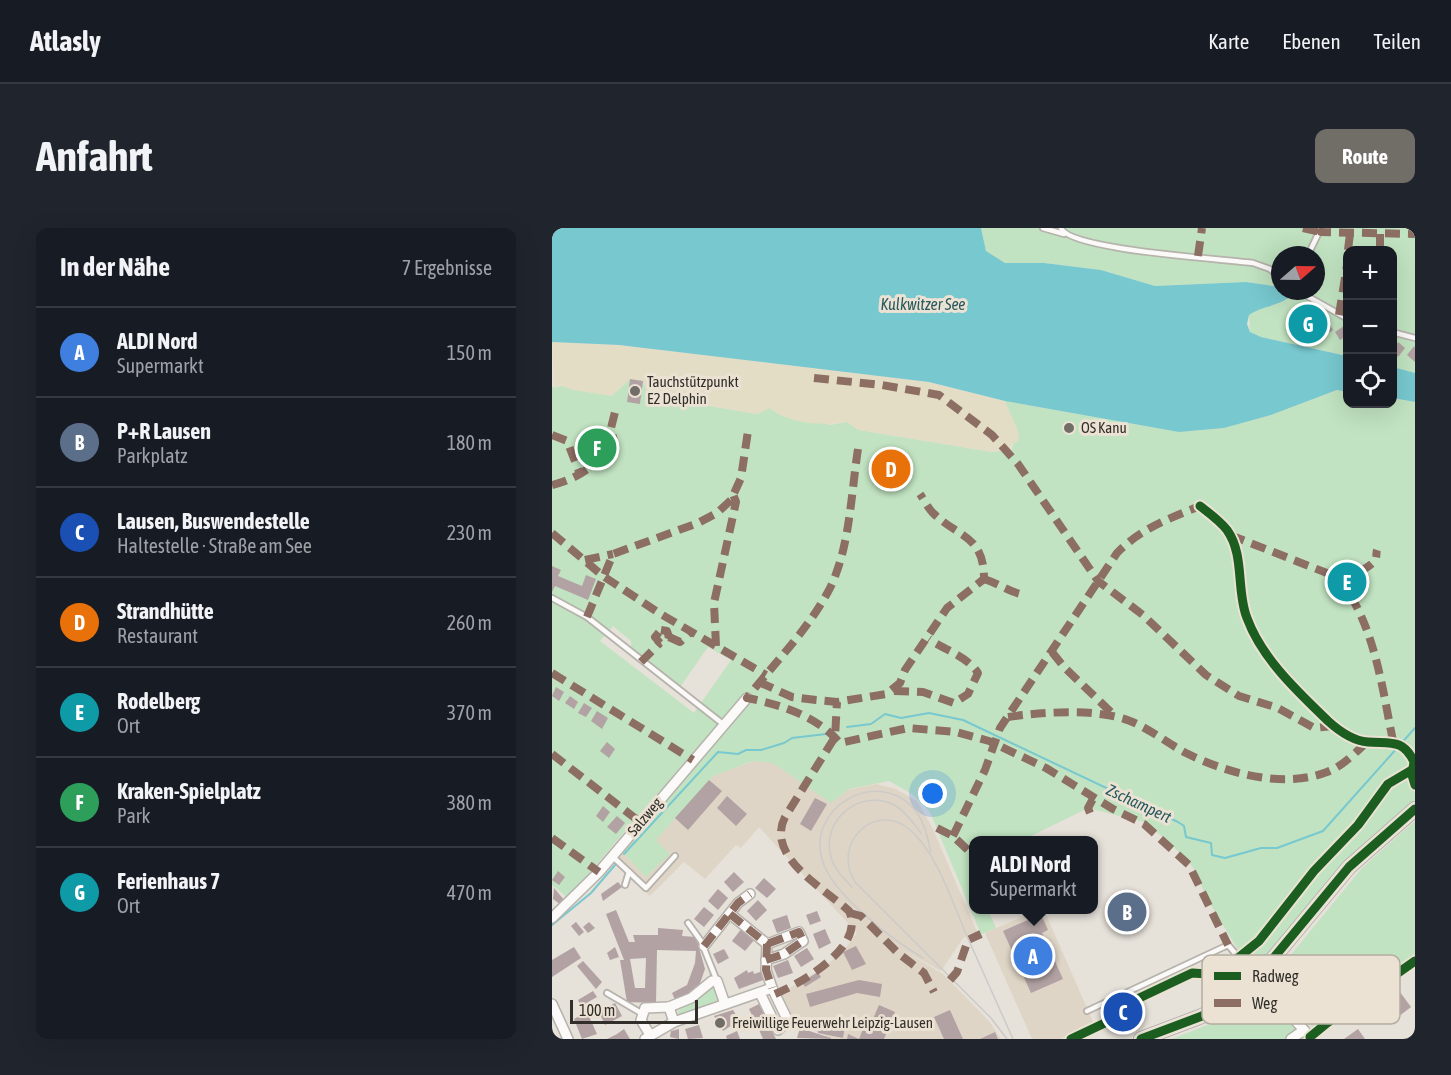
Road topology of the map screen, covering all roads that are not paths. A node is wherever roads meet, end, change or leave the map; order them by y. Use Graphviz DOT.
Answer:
graph roads {
  1 [pos="1044,228"];
  2 [pos="1061,228"];
  3 [pos="1321,228"];
  4 [pos="1065,235"];
  5 [pos="1312,246"];
  6 [pos="1271,271"];
  7 [pos="1314,300"];
  8 [pos="1343,317"];
  9 [pos="1397,333"];
  10 [pos="1415,338"];
  11 [pos="552,598"];
  12 [pos="747,698"];
  13 [pos="723,724"];
  14 [pos="1415,809"];
  15 [pos="612,856"];
  16 [pos="675,856"];
  17 [pos="629,872"];
  18 [pos="625,885"];
  19 [pos="750,894"];
  20 [pos="730,914"];
  21 [pos="552,918"];
  22 [pos="687,923"];
  23 [pos="767,944"];
  24 [pos="704,946"];
  25 [pos="1207,955"];
  26 [pos="1237,955"];
  27 [pos="1276,955"];
  28 [pos="1202,957"];
  29 [pos="766,960"];
  30 [pos="717,981"];
  31 [pos="772,988"];
  32 [pos="606,993"];
  33 [pos="760,993"];
  34 [pos="552,1004"];
  35 [pos="669,1007"];
  36 [pos="724,1007"];
  37 [pos="1087,1011"];
  38 [pos="641,1013"];
  39 [pos="1202,1016"];
  40 [pos="674,1022"];
  41 [pos="1299,1024"];
  42 [pos="1304,1030"];
  43 [pos="647,1037"];
  44 [pos="568,1039"];
  45 [pos="1141,1039"];
  46 [pos="1292,1039"];
  47 [pos="1312,1039"];
  1 -- 4 [label="lane"];
  2 -- 4 [label="lane"];
  3 -- 5 [label="lane"];
  4 -- 6 [label="lane"];
  7 -- 8 [label="lane"];
  9 -- 10 [label="lane"];
  11 -- 13 [label="lane"];
  12 -- 13 [label="street, Salzweg"];
  13 -- 15 [label="street, Salzweg"];
  14 -- 27 [label="main road"];
  15 -- 17 [label="lane"];
  15 -- 21 [label="street, Salzweg"];
  16 -- 17 [label="lane"];
  17 -- 18 [label="lane"];
  19 -- 20 [label="street"];
  20 -- 23 [label="street"];
  20 -- 24 [label="street"];
  22 -- 24 [label="lane"];
  23 -- 29 [label="street"];
  23 -- 29 [label="street"];
  24 -- 30 [label="lane"];
  25 -- 26 [label="lane"];
  28 -- 37 [label="lane"];
  29 -- 31 [label="street"];
  30 -- 35 [label="street"];
  30 -- 36 [label="street"];
  31 -- 33 [label="street"];
  31 -- 33 [label="street"];
  32 -- 38 [label="lane"];
  33 -- 36 [label="street"];
  34 -- 44 [label="street"];
  35 -- 38 [label="street"];
  35 -- 40 [label="street"];
  36 -- 40 [label="street"];
  38 -- 43 [label="street"];
  39 -- 45 [label="main road"];
  40 -- 43 [label="street"];
  41 -- 42 [label="street"];
  42 -- 46 [label="street"];
  42 -- 47 [label="street"];
}
